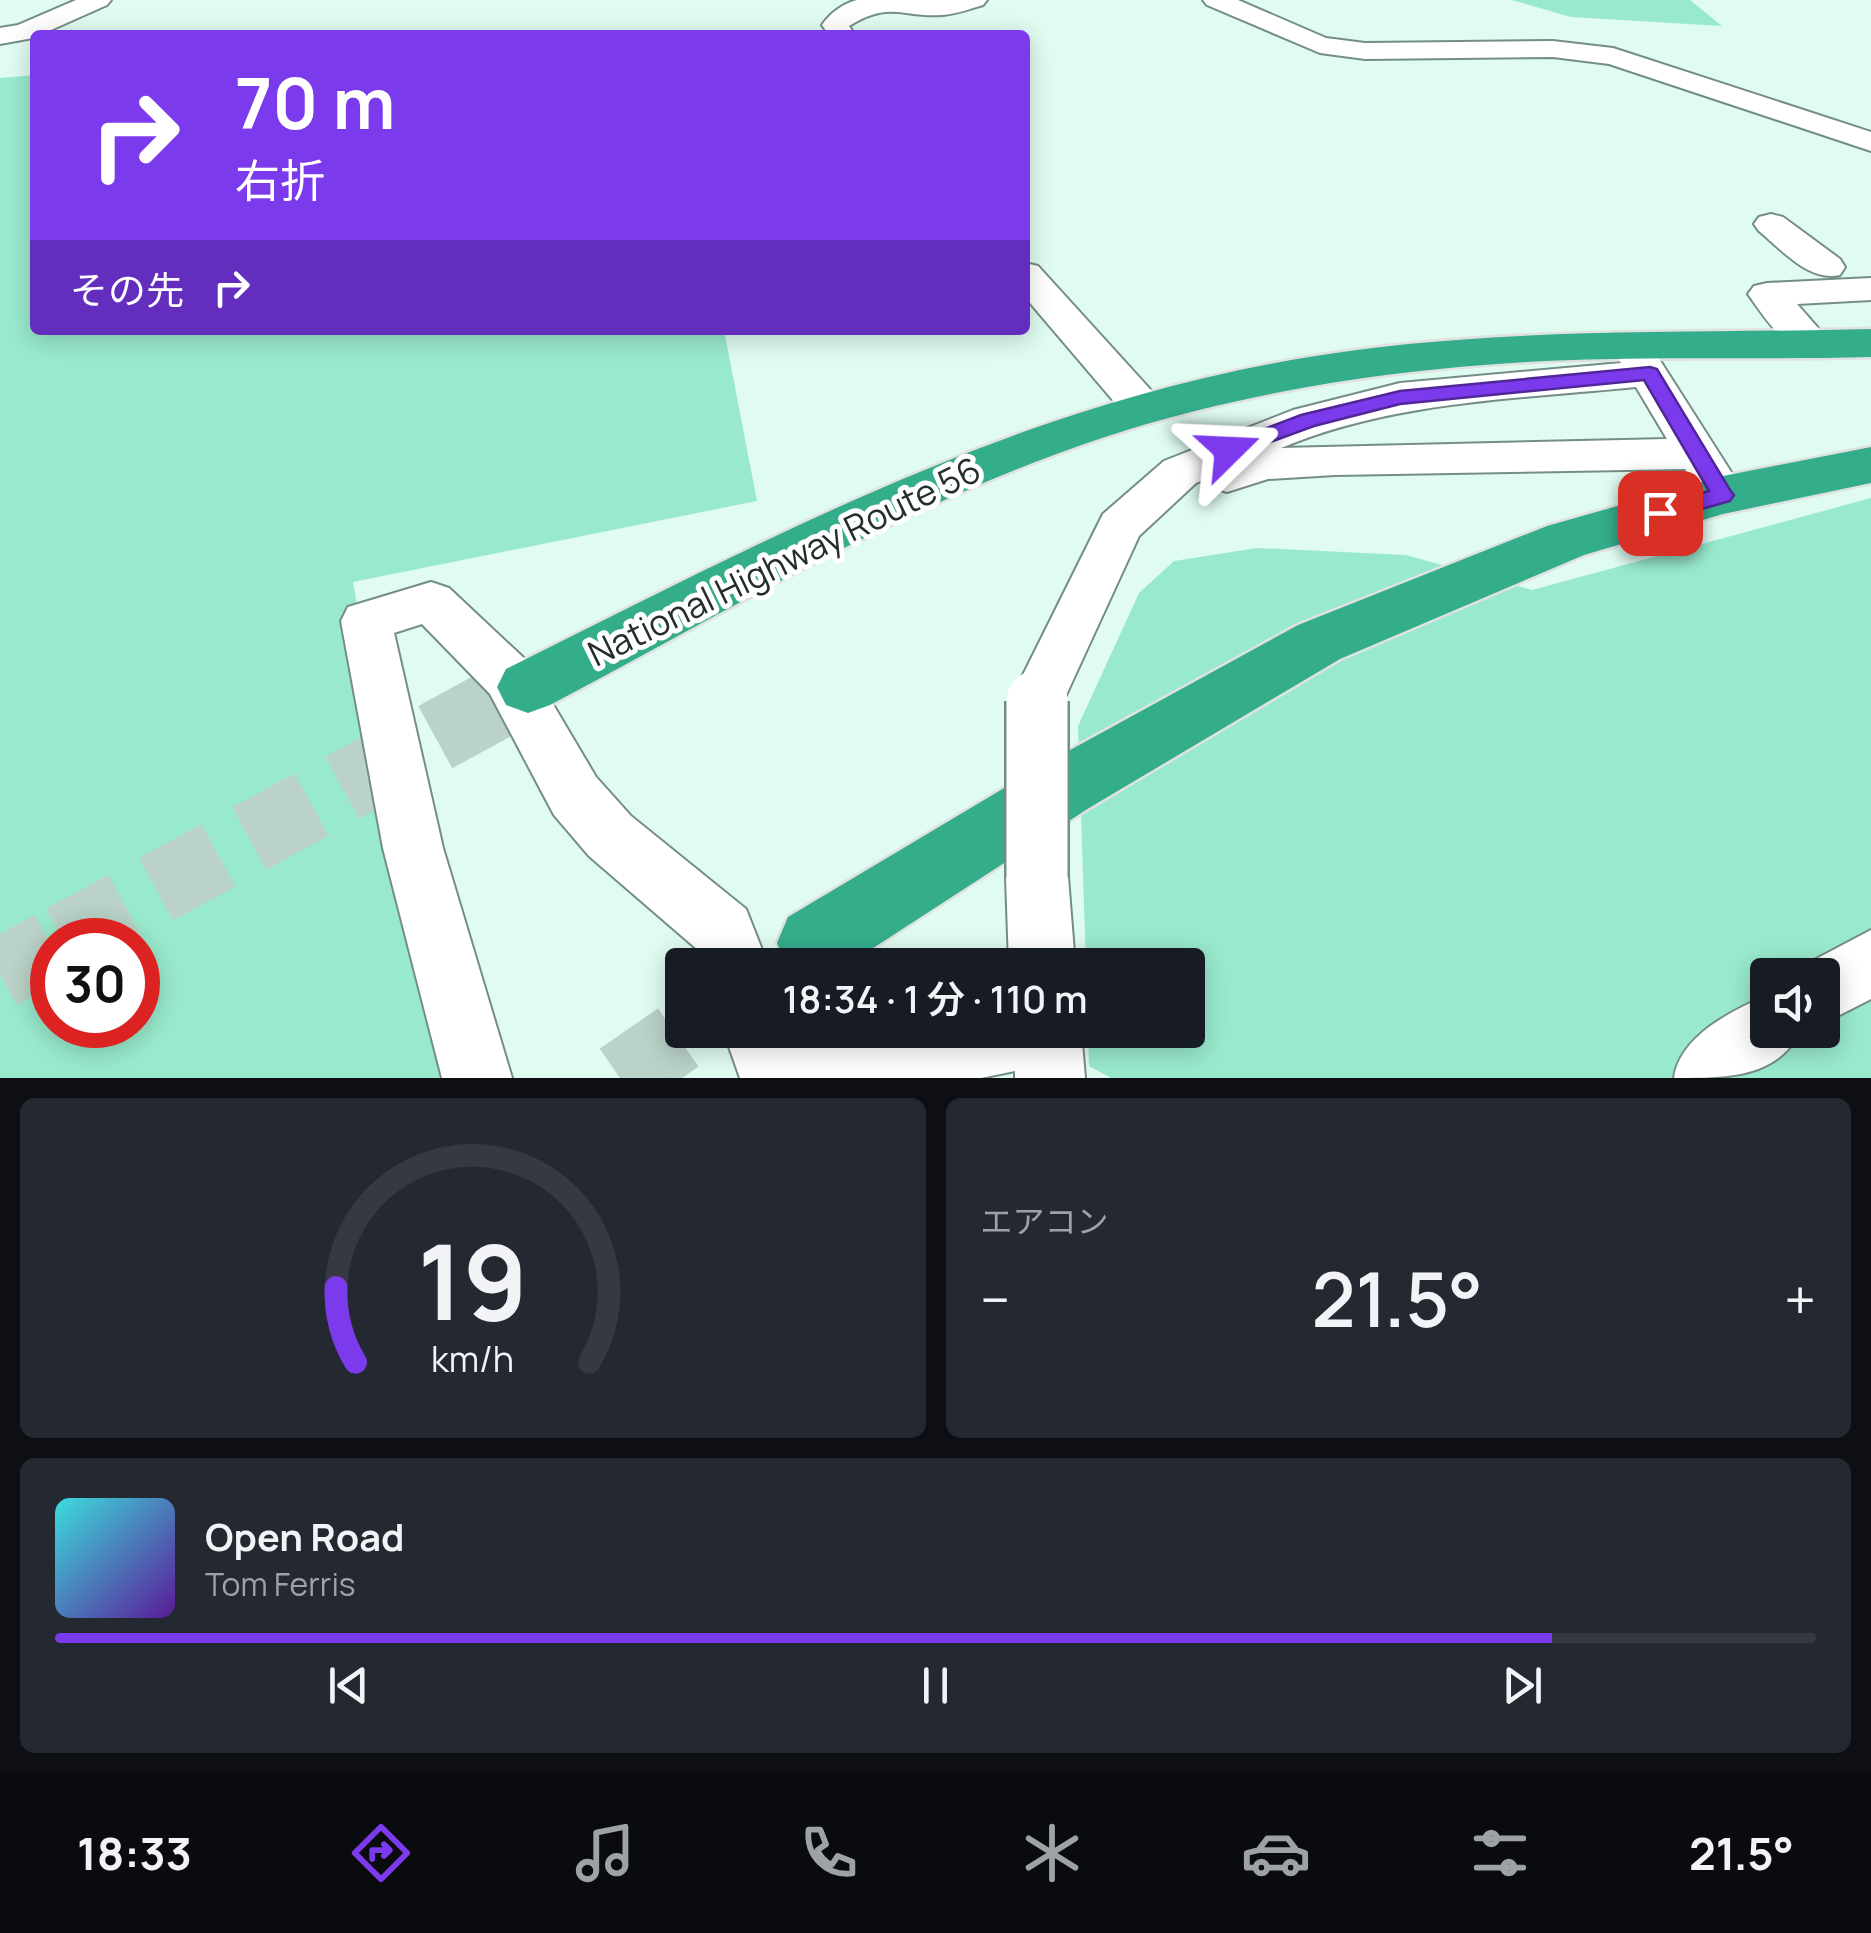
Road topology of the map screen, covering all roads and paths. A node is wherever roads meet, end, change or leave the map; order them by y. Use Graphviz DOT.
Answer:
graph roads {
  1 [pos="98,0"];
  2 [pos="888,0"];
  3 [pos="897,0"];
  4 [pos="974,0"];
  5 [pos="1216,0"];
  6 [pos="838,30"];
  7 [pos="0,36"];
  8 [pos="1871,142"];
  9 [pos="1771,224"];
  10 [pos="1871,263"];
  11 [pos="1827,268"];
  12 [pos="1784,270"];
  13 [pos="1030,280"];
  14 [pos="1871,289"];
  15 [pos="1871,343"];
  16 [pos="1813,345"];
  17 [pos="1640,360"];
  18 [pos="1143,408"];
  19 [pos="1871,465"];
  20 [pos="1711,475"];
  21 [pos="1120,526"];
  22 [pos="528,687"];
  23 [pos="814,943"];
  24 [pos="730,948"];
  25 [pos="1041,948"];
  26 [pos="1871,962"];
  27 [pos="1840,981"];
  28 [pos="1750,1042"];
  29 [pos="763,1048"];
  30 [pos="962,1048"];
  31 [pos="1048,1048"];
  32 [pos="477,1078"];
  33 [pos="1050,1078"];
  34 [pos="1709,1078"];
  1 -- 7 [label="street"];
  2 -- 6 [label="street"];
  3 -- 4 [label="street"];
  5 -- 8 [label="street"];
  9 -- 11 [label="street"];
  10 -- 11 [label="street"];
  11 -- 12 [label="street"];
  13 -- 18 [label="street"];
  14 -- 16 [label="street"];
  15 -- 16 [label="highway, National Highway Route 56"];
  16 -- 17 [label="highway, National Highway Route 56"];
  17 -- 18 [label="highway, National Highway Route 56"];
  17 -- 20 [label="street"];
  17 -- 21 [label="street"];
  18 -- 22 [label="highway, National Highway Route 56"];
  19 -- 20 [label="highway"];
  20 -- 21 [label="street"];
  20 -- 23 [label="highway"];
  21 -- 25 [label="street, bridge"];
  24 -- 32 [label="street"];
  26 -- 27 [label="street"];
  28 -- 34 [label="street"];
  29 -- 30 [label="street"];
  31 -- 33 [label="street"];
}
